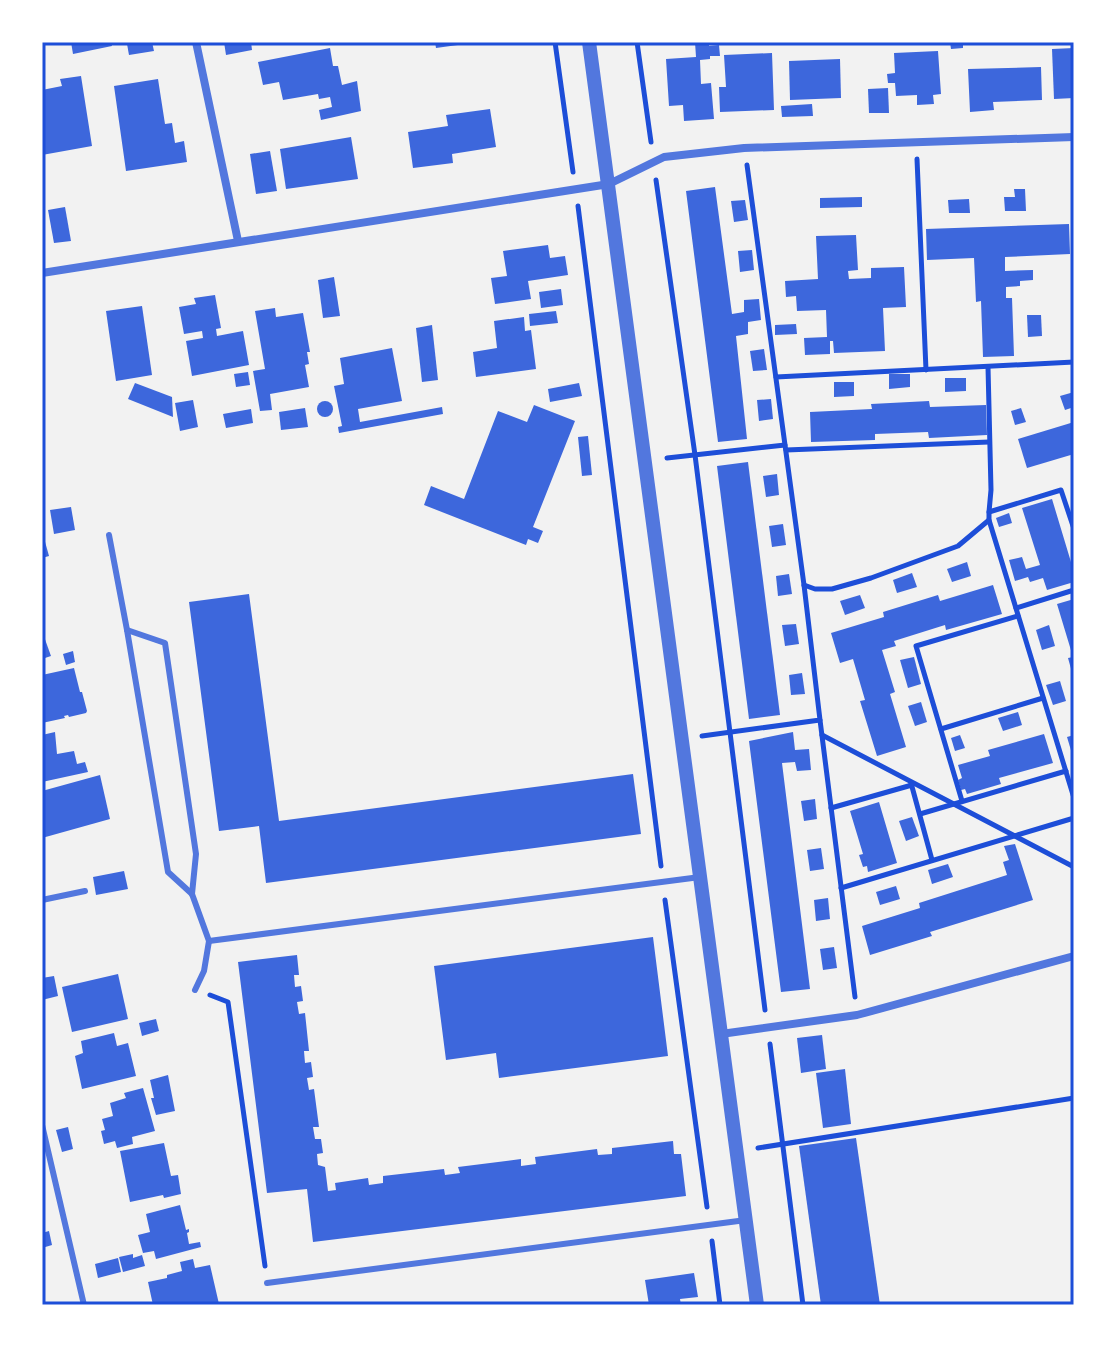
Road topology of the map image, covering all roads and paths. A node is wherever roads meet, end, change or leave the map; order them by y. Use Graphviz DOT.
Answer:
graph roads {
  1 [pos="196,42"];
  2 [pos="555,42"];
  3 [pos="589,42"];
  4 [pos="637,42"];
  5 [pos="1074,137"];
  6 [pos="916,142"];
  7 [pos="744,148"];
  8 [pos="654,163"];
  9 [pos="609,184"];
  10 [pos="575,189"];
  11 [pos="238,241"];
  12 [pos="42,273"];
  13 [pos="1074,362"];
  14 [pos="988,367"];
  15 [pos="926,370"];
  16 [pos="776,377"];
  17 [pos="989,442"];
  18 [pos="786,447"];
  19 [pos="695,455"];
  20 [pos="646,460"];
  21 [pos="989,512"];
  22 [pos="989,520"];
  23 [pos="1074,529"];
  24 [pos="109,535"];
  25 [pos="804,585"];
  26 [pos="1074,590"];
  27 [pos="1016,608"];
  28 [pos="1018,616"];
  29 [pos="127,630"];
  30 [pos="1043,698"];
  31 [pos="820,720"];
  32 [pos="941,729"];
  33 [pos="730,733"];
  34 [pos="821,734"];
  35 [pos="682,739"];
  36 [pos="1066,771"];
  37 [pos="911,783"];
  38 [pos="1074,798"];
  39 [pos="962,801"];
  40 [pos="954,804"];
  41 [pos="831,808"];
  42 [pos="920,814"];
  43 [pos="1074,818"];
  44 [pos="1014,835"];
  45 [pos="932,860"];
  46 [pos="1074,867"];
  47 [pos="700,877"];
  48 [pos="663,882"];
  49 [pos="841,888"];
  50 [pos="85,891"];
  51 [pos="192,894"];
  52 [pos="42,900"];
  53 [pos="209,941"];
  54 [pos="1074,956"];
  55 [pos="195,990"];
  56 [pos="857,1015"];
  57 [pos="768,1028"];
  58 [pos="721,1034"];
  59 [pos="1074,1098"];
  60 [pos="42,1125"];
  61 [pos="783,1144"];
  62 [pos="737,1151"];
  63 [pos="746,1220"];
  64 [pos="710,1224"];
  65 [pos="267,1283"];
  66 [pos="84,1305"];
  67 [pos="720,1305"];
  68 [pos="757,1305"];
  69 [pos="803,1305"];
  1 -- 11 [label="street"];
  2 -- 10 [label="path"];
  3 -- 9 [label="street"];
  4 -- 8 [label="path"];
  5 -- 6 [label="street"];
  6 -- 7 [label="street"];
  6 -- 15 [label="path"];
  7 -- 8 [label="street"];
  7 -- 16 [label="path"];
  8 -- 9 [label="street"];
  8 -- 19 [label="path"];
  9 -- 10 [label="street"];
  9 -- 20 [label="street"];
  10 -- 11 [label="street"];
  10 -- 48 [label="path"];
  11 -- 12 [label="street"];
  13 -- 14 [label="path"];
  14 -- 15 [label="path"];
  14 -- 17 [label="path"];
  15 -- 16 [label="path"];
  16 -- 18 [label="path"];
  17 -- 18 [label="path"];
  17 -- 21 [label="path"];
  18 -- 19 [label="path"];
  18 -- 25 [label="path"];
  19 -- 20 [label="path"];
  19 -- 33 [label="path"];
  20 -- 35 [label="street"];
  21 -- 22 [label="path"];
  21 -- 23 [label="path"];
  22 -- 25 [label="path"];
  22 -- 27 [label="path"];
  24 -- 29 [label="lane"];
  25 -- 31 [label="path"];
  26 -- 27 [label="path"];
  27 -- 28 [label="path"];
  28 -- 30 [label="path"];
  28 -- 32 [label="path"];
  29 -- 51 [label="lane"];
  29 -- 51 [label="lane"];
  30 -- 32 [label="path"];
  30 -- 36 [label="path"];
  31 -- 33 [label="path"];
  31 -- 34 [label="path"];
  32 -- 39 [label="path"];
  33 -- 35 [label="path"];
  33 -- 57 [label="path"];
  34 -- 37 [label="path"];
  34 -- 41 [label="path"];
  35 -- 47 [label="street"];
  36 -- 38 [label="path"];
  36 -- 39 [label="path"];
  37 -- 40 [label="path"];
  37 -- 41 [label="path"];
  37 -- 42 [label="path"];
  39 -- 40 [label="path"];
  40 -- 42 [label="path"];
  40 -- 44 [label="path"];
  41 -- 49 [label="path"];
  42 -- 45 [label="path"];
  43 -- 44 [label="path"];
  44 -- 45 [label="path"];
  44 -- 46 [label="path"];
  45 -- 49 [label="path"];
  47 -- 48 [label="lane"];
  47 -- 58 [label="street"];
  48 -- 53 [label="lane"];
  48 -- 64 [label="path"];
  49 -- 56 [label="path"];
  50 -- 52 [label="lane"];
  51 -- 53 [label="lane"];
  53 -- 55 [label="lane"];
  54 -- 56 [label="street"];
  55 -- 65 [label="path"];
  56 -- 57 [label="street"];
  57 -- 58 [label="street"];
  57 -- 61 [label="path"];
  58 -- 62 [label="street"];
  59 -- 61 [label="path"];
  60 -- 66 [label="lane"];
  61 -- 62 [label="path"];
  61 -- 69 [label="path"];
  62 -- 63 [label="street"];
  63 -- 64 [label="lane"];
  63 -- 68 [label="street"];
  64 -- 65 [label="lane"];
  64 -- 67 [label="path"];
}
